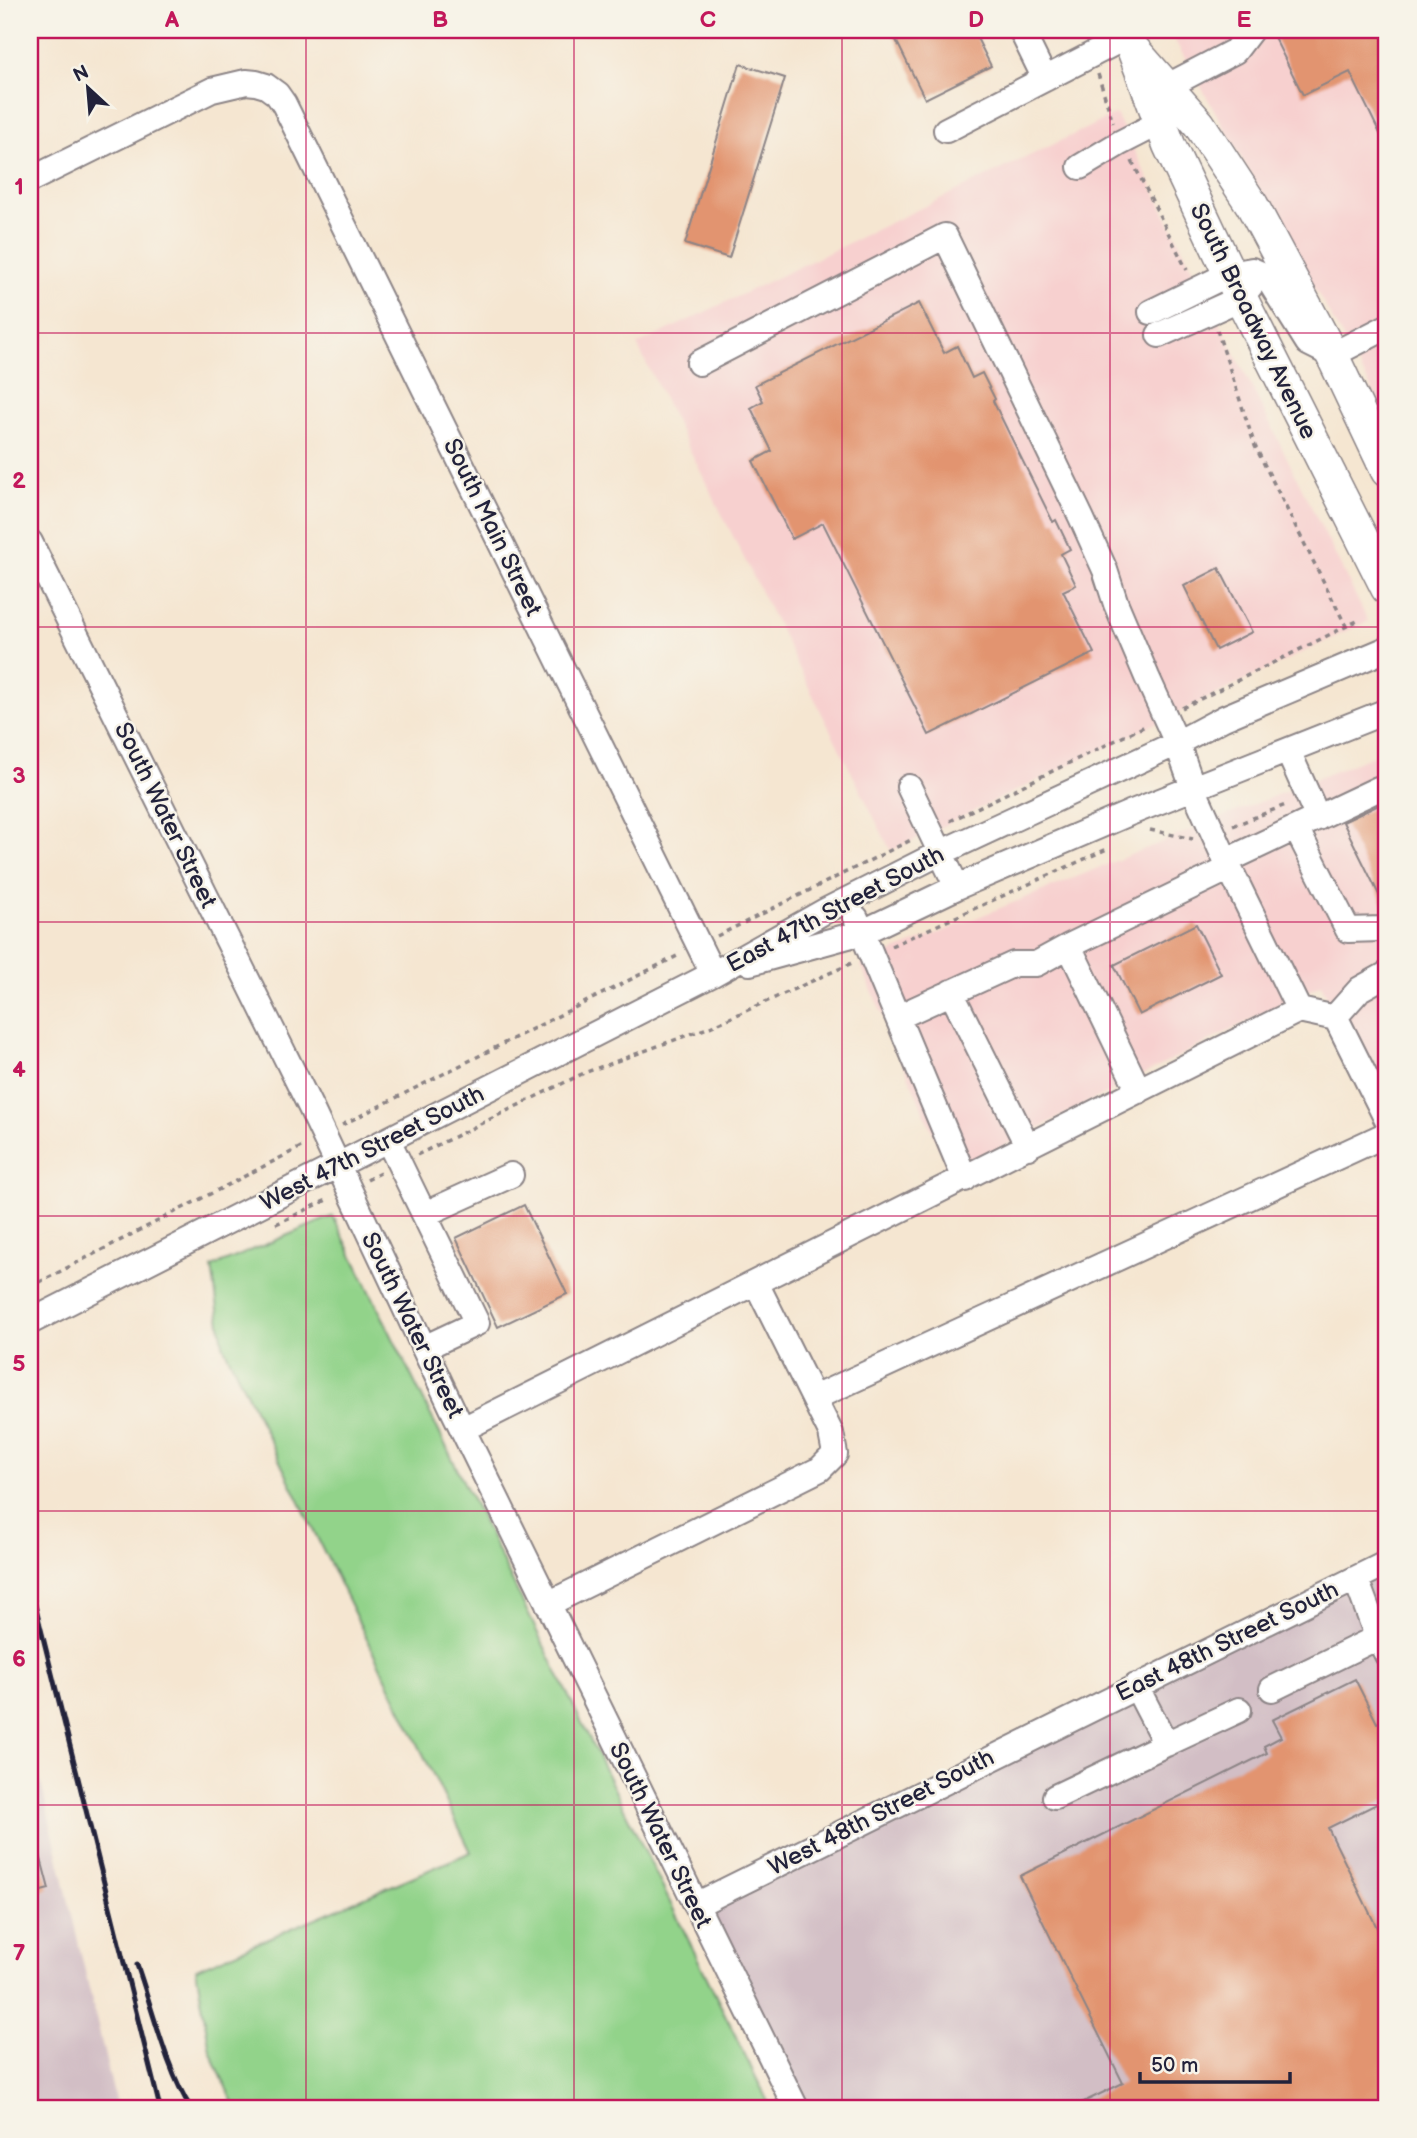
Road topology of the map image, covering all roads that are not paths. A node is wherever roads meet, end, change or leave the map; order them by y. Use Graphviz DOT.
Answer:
graph roads {
  1 [pos="1021,30"];
  2 [pos="1251,30"];
  3 [pos="1127,38"];
  4 [pos="1045,79"];
  5 [pos="1166,87"];
  6 [pos="1161,122"];
  7 [pos="946,130"];
  8 [pos="1080,167"];
  9 [pos="30,180"];
  10 [pos="1252,205"];
  11 [pos="1242,281"];
  12 [pos="1155,324"];
  13 [pos="1387,327"];
  14 [pos="1332,355"];
  15 [pos="699,363"];
  16 [pos="1387,471"];
  17 [pos="30,542"];
  18 [pos="1387,588"];
  19 [pos="1387,649"];
  20 [pos="1387,711"];
  21 [pos="1177,743"];
  22 [pos="1288,751"];
  23 [pos="909,787"];
  24 [pos="1194,788"];
  25 [pos="1387,790"];
  26 [pos="1313,807"];
  27 [pos="1296,828"];
  28 [pos="940,853"];
  29 [pos="1228,864"];
  30 [pos="957,887"];
  31 [pos="849,899"];
  32 [pos="1387,926"];
  33 [pos="867,943"];
  34 [pos="1069,946"];
  35 [pos="713,974"];
  36 [pos="1387,974"];
  37 [pos="951,992"];
  38 [pos="1298,1010"];
  39 [pos="898,1017"];
  40 [pos="1335,1017"];
  41 [pos="1139,1091"];
  42 [pos="1387,1120"];
  43 [pos="1387,1134"];
  44 [pos="388,1140"];
  45 [pos="1028,1147"];
  46 [pos="337,1167"];
  47 [pos="511,1175"];
  48 [pos="965,1179"];
  49 [pos="425,1214"];
  50 [pos="756,1283"];
  51 [pos="30,1322"];
  52 [pos="424,1348"];
  53 [pos="814,1398"];
  54 [pos="463,1429"];
  55 [pos="1387,1563"];
  56 [pos="1356,1578"];
  57 [pos="548,1604"];
  58 [pos="1376,1633"];
  59 [pos="1387,1656"];
  60 [pos="1136,1686"];
  61 [pos="1272,1689"];
  62 [pos="1239,1710"];
  63 [pos="1067,1719"];
  64 [pos="1166,1744"];
  65 [pos="1055,1797"];
  66 [pos="696,1905"];
  67 [pos="796,2108"];
  1 -- 4 [label="street"];
  2 -- 5 [label="street"];
  3 -- 4 [label="street"];
  3 -- 5 [label="main road, South Broadway Avenue"];
  3 -- 6 [label="main road, South Broadway Avenue"];
  4 -- 7 [label="street"];
  5 -- 10 [label="main road, South Broadway Avenue"];
  6 -- 8 [label="street"];
  6 -- 11 [label="main road, South Broadway Avenue"];
  9 -- 35 [label="street, South Main Street"];
  10 -- 11 [label="street"];
  10 -- 14 [label="main road, South Broadway Avenue"];
  11 -- 12 [label="street"];
  11 -- 14 [label="street"];
  11 -- 18 [label="main road, South Broadway Avenue"];
  13 -- 14 [label="street"];
  14 -- 16 [label="main road, South Broadway Avenue"];
  15 -- 21 [label="street"];
  17 -- 46 [label="street, South Water Street"];
  19 -- 21 [label="street, East 47th Street South"];
  20 -- 22 [label="street, East 47th Street South"];
  21 -- 24 [label="street"];
  21 -- 28 [label="street, East 47th Street South"];
  22 -- 24 [label="street, East 47th Street South"];
  22 -- 26 [label="street"];
  23 -- 28 [label="street"];
  24 -- 29 [label="street"];
  24 -- 30 [label="street, East 47th Street South"];
  25 -- 26 [label="street"];
  26 -- 27 [label="street"];
  27 -- 29 [label="street"];
  27 -- 32 [label="street"];
  28 -- 30 [label="street"];
  28 -- 31 [label="street, East 47th Street South"];
  29 -- 34 [label="street"];
  29 -- 38 [label="street"];
  30 -- 33 [label="street, East 47th Street South"];
  31 -- 33 [label="street"];
  31 -- 35 [label="street, East 47th Street South"];
  33 -- 35 [label="street, East 47th Street South"];
  33 -- 39 [label="street"];
  34 -- 37 [label="street"];
  34 -- 41 [label="street"];
  35 -- 44 [label="street, West 47th Street South"];
  36 -- 40 [label="street"];
  37 -- 39 [label="street"];
  37 -- 45 [label="street"];
  38 -- 40 [label="street"];
  38 -- 41 [label="street"];
  39 -- 48 [label="street"];
  40 -- 42 [label="street"];
  41 -- 45 [label="street"];
  43 -- 53 [label="street"];
  44 -- 46 [label="street, West 47th Street South"];
  44 -- 49 [label="street"];
  45 -- 48 [label="street"];
  46 -- 51 [label="street, West 47th Street South"];
  46 -- 52 [label="street, South Water Street"];
  47 -- 49 [label="street"];
  48 -- 50 [label="street"];
  49 -- 52 [label="street"];
  50 -- 53 [label="street"];
  50 -- 54 [label="street"];
  52 -- 54 [label="street, South Water Street"];
  53 -- 57 [label="street"];
  54 -- 57 [label="street, South Water Street"];
  55 -- 56 [label="street, East 48th Street South"];
  56 -- 58 [label="street"];
  56 -- 60 [label="street, East 48th Street South"];
  57 -- 66 [label="street, South Water Street"];
  58 -- 59 [label="street"];
  58 -- 61 [label="street"];
  60 -- 63 [label="street, East 48th Street South"];
  60 -- 64 [label="street"];
  62 -- 64 [label="street"];
  63 -- 66 [label="street, West 48th Street South"];
  64 -- 65 [label="street"];
  66 -- 67 [label="street, South Water Street"];
}
